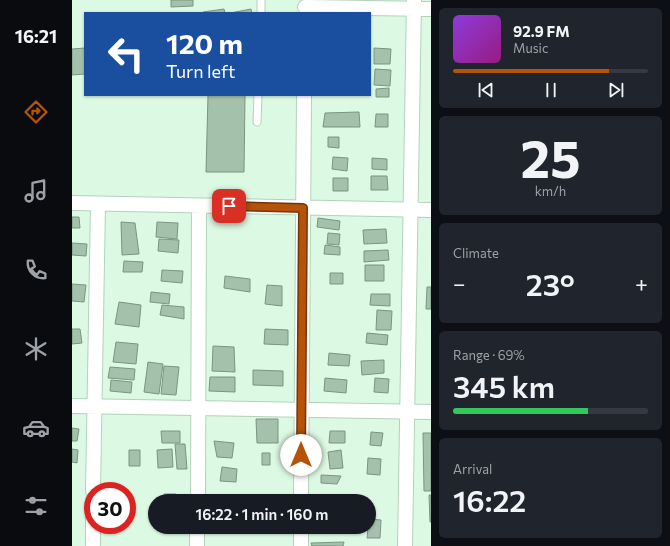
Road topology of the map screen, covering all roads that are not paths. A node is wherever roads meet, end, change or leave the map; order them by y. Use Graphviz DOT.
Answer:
graph roads {
  1 [pos="261,0"];
  2 [pos="414,4"];
  3 [pos="305,7"];
  4 [pos="431,9"];
  5 [pos="261,12"];
  6 [pos="258,96"];
  7 [pos="304,96"];
  8 [pos="257,122"];
  9 [pos="72,203"];
  10 [pos="98,204"];
  11 [pos="199,206"];
  12 [pos="303,208"];
  13 [pos="411,210"];
  14 [pos="431,210"];
  15 [pos="72,406"];
  16 [pos="94,406"];
  17 [pos="198,408"];
  18 [pos="301,409"];
  19 [pos="407,412"];
  20 [pos="431,412"];
  21 [pos="93,482"];
  22 [pos="198,494"];
  23 [pos="301,494"];
  24 [pos="92,534"];
  25 [pos="197,534"];
  26 [pos="301,534"];
  27 [pos="92,546"];
  28 [pos="197,546"];
  29 [pos="301,546"];
  30 [pos="405,546"];
  1 -- 5 [label="lane"];
  2 -- 3 [label="street"];
  2 -- 4 [label="street"];
  2 -- 13 [label="street"];
  6 -- 8 [label="lane"];
  7 -- 12 [label="street"];
  9 -- 10 [label="street"];
  10 -- 11 [label="street"];
  10 -- 16 [label="street"];
  11 -- 12 [label="street"];
  11 -- 17 [label="street"];
  12 -- 13 [label="street"];
  12 -- 18 [label="street"];
  13 -- 14 [label="street"];
  13 -- 19 [label="street"];
  15 -- 16 [label="street"];
  16 -- 17 [label="street"];
  16 -- 21 [label="street"];
  17 -- 18 [label="street"];
  17 -- 22 [label="street"];
  18 -- 19 [label="street"];
  18 -- 23 [label="street"];
  19 -- 20 [label="street"];
  19 -- 30 [label="street"];
  24 -- 27 [label="street"];
  25 -- 28 [label="street"];
  26 -- 29 [label="street"];
}
